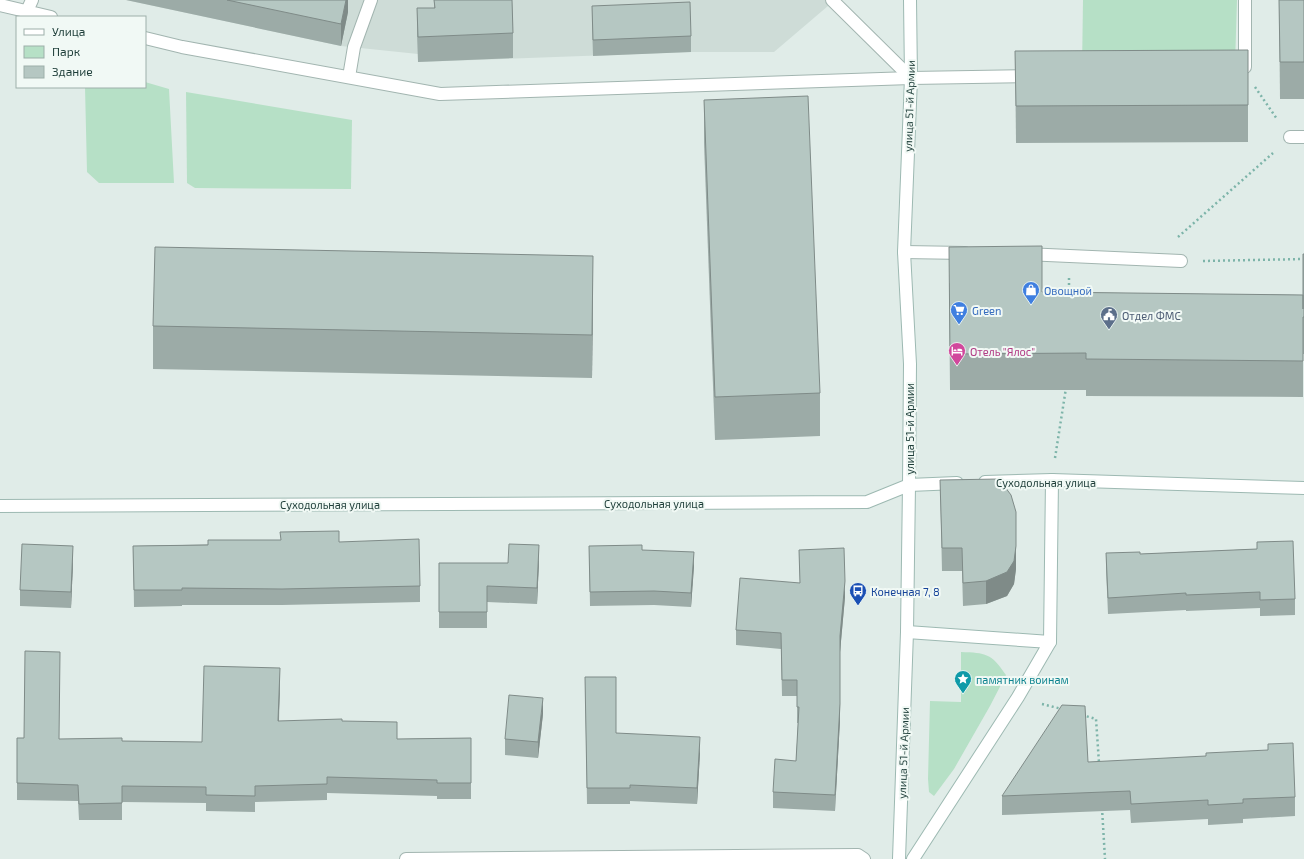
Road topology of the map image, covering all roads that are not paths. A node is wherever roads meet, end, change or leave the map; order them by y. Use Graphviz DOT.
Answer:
graph roads {
  1 [pos="32,0"];
  2 [pos="371,0"];
  3 [pos="832,0"];
  4 [pos="910,0"];
  5 [pos="1245,0"];
  6 [pos="0,5"];
  7 [pos="27,12"];
  8 [pos="46,16"];
  9 [pos="146,38"];
  10 [pos="1241,72"];
  11 [pos="1043,76"];
  12 [pos="349,78"];
  13 [pos="911,78"];
  14 [pos="1290,137"];
  15 [pos="1304,137"];
  16 [pos="904,252"];
  17 [pos="975,253"];
  18 [pos="1015,254"];
  19 [pos="1181,261"];
  20 [pos="1052,480"];
  21 [pos="909,484"];
  22 [pos="1304,488"];
  23 [pos="0,506"];
  24 [pos="907,632"];
  25 [pos="1050,642"];
  26 [pos="406,859"];
  27 [pos="864,859"];
  28 [pos="899,859"];
  29 [pos="913,859"];
  1 -- 7 [label="street"];
  2 -- 12 [label="street"];
  3 -- 13 [label="street"];
  4 -- 13 [label="street, улица 51-й Армии"];
  5 -- 10 [label="street"];
  6 -- 7 [label="street"];
  7 -- 8 [label="street"];
  9 -- 12 [label="street"];
  11 -- 13 [label="street"];
  12 -- 13 [label="street"];
  13 -- 16 [label="street, улица 51-й Армии"];
  14 -- 15 [label="street"];
  16 -- 17 [label="street"];
  16 -- 21 [label="street, улица 51-й Армии"];
  18 -- 19 [label="street"];
  20 -- 21 [label="street, Суходольная улица"];
  20 -- 22 [label="street, Суходольная улица"];
  20 -- 25 [label="street"];
  21 -- 23 [label="street, Суходольная улица"];
  21 -- 24 [label="street, улица 51-й Армии"];
  24 -- 25 [label="street"];
  24 -- 28 [label="street, улица 51-й Армии"];
  25 -- 29 [label="street"];
  26 -- 27 [label="street"];
}
